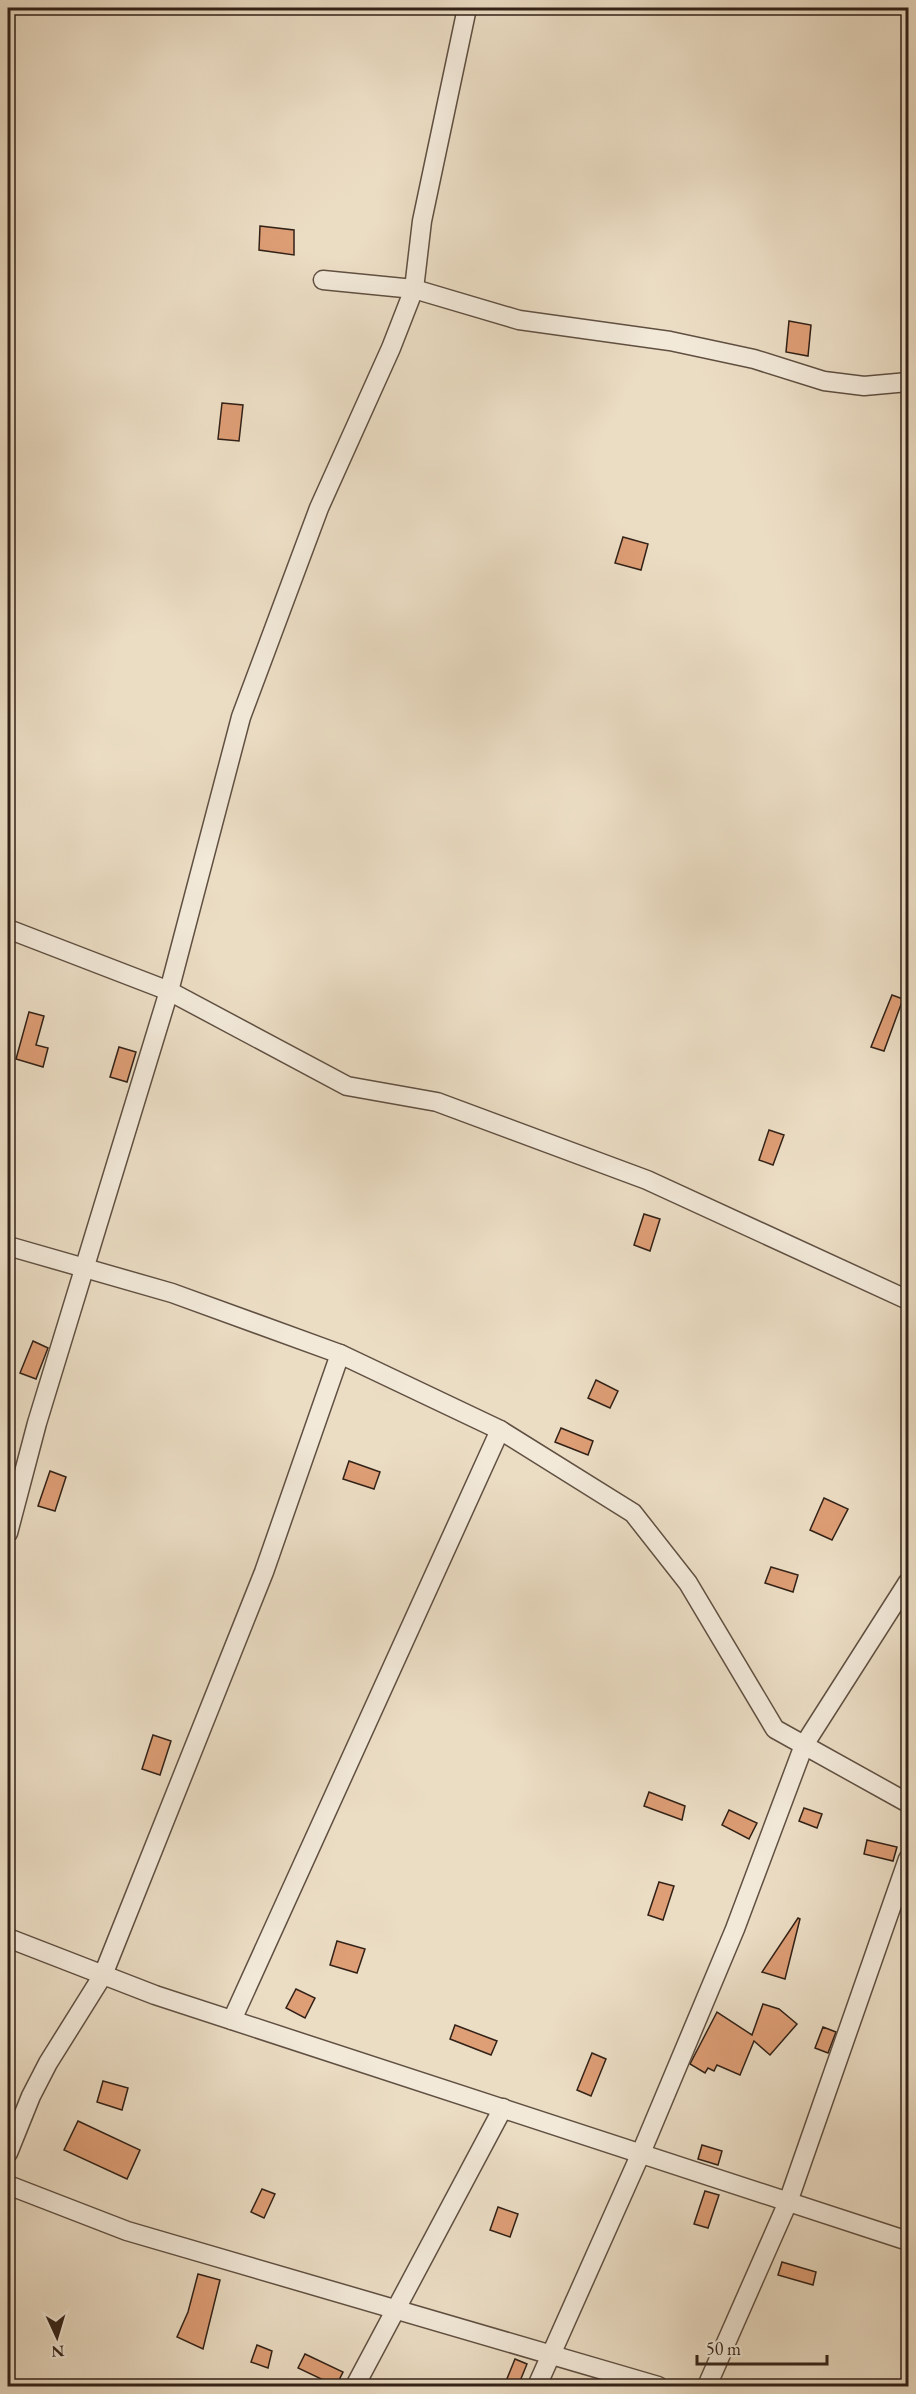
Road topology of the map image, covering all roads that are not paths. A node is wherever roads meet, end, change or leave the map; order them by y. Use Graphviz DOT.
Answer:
graph roads {
  1 [pos="467,8"];
  2 [pos="322,280"];
  3 [pos="414,289"];
  4 [pos="909,382"];
  5 [pos="8,929"];
  6 [pos="169,991"];
  7 [pos="8,1246"];
  8 [pos="84,1269"];
  9 [pos="909,1300"];
  10 [pos="340,1354"];
  11 [pos="500,1430"];
  12 [pos="8,1533"];
  13 [pos="909,1582"];
  14 [pos="804,1745"];
  15 [pos="909,1803"];
  16 [pos="909,1859"];
  17 [pos="8,1938"];
  18 [pos="104,1976"];
  19 [pos="232,2020"];
  20 [pos="503,2108"];
  21 [pos="8,2153"];
  22 [pos="641,2153"];
  23 [pos="8,2185"];
  24 [pos="788,2202"];
  25 [pos="909,2241"];
  26 [pos="396,2310"];
  27 [pos="552,2356"];
  28 [pos="355,2386"];
  29 [pos="537,2386"];
  30 [pos="658,2386"];
  31 [pos="707,2386"];
  1 -- 3 [label="street"];
  2 -- 3 [label="street"];
  3 -- 4 [label="street"];
  3 -- 6 [label="street"];
  5 -- 6 [label="street"];
  6 -- 8 [label="street"];
  6 -- 9 [label="street"];
  7 -- 8 [label="street"];
  8 -- 10 [label="street"];
  8 -- 12 [label="street"];
  10 -- 11 [label="street"];
  10 -- 18 [label="street"];
  11 -- 14 [label="street"];
  11 -- 19 [label="street"];
  13 -- 14 [label="street"];
  14 -- 15 [label="street"];
  14 -- 22 [label="street"];
  16 -- 24 [label="street"];
  17 -- 18 [label="street"];
  18 -- 19 [label="street"];
  18 -- 21 [label="street"];
  19 -- 20 [label="street"];
  20 -- 22 [label="street"];
  20 -- 26 [label="street"];
  22 -- 24 [label="street"];
  22 -- 27 [label="street"];
  23 -- 26 [label="street"];
  24 -- 25 [label="street"];
  24 -- 31 [label="street"];
  26 -- 27 [label="street"];
  26 -- 28 [label="street"];
  27 -- 29 [label="street"];
  27 -- 30 [label="street"];
}
